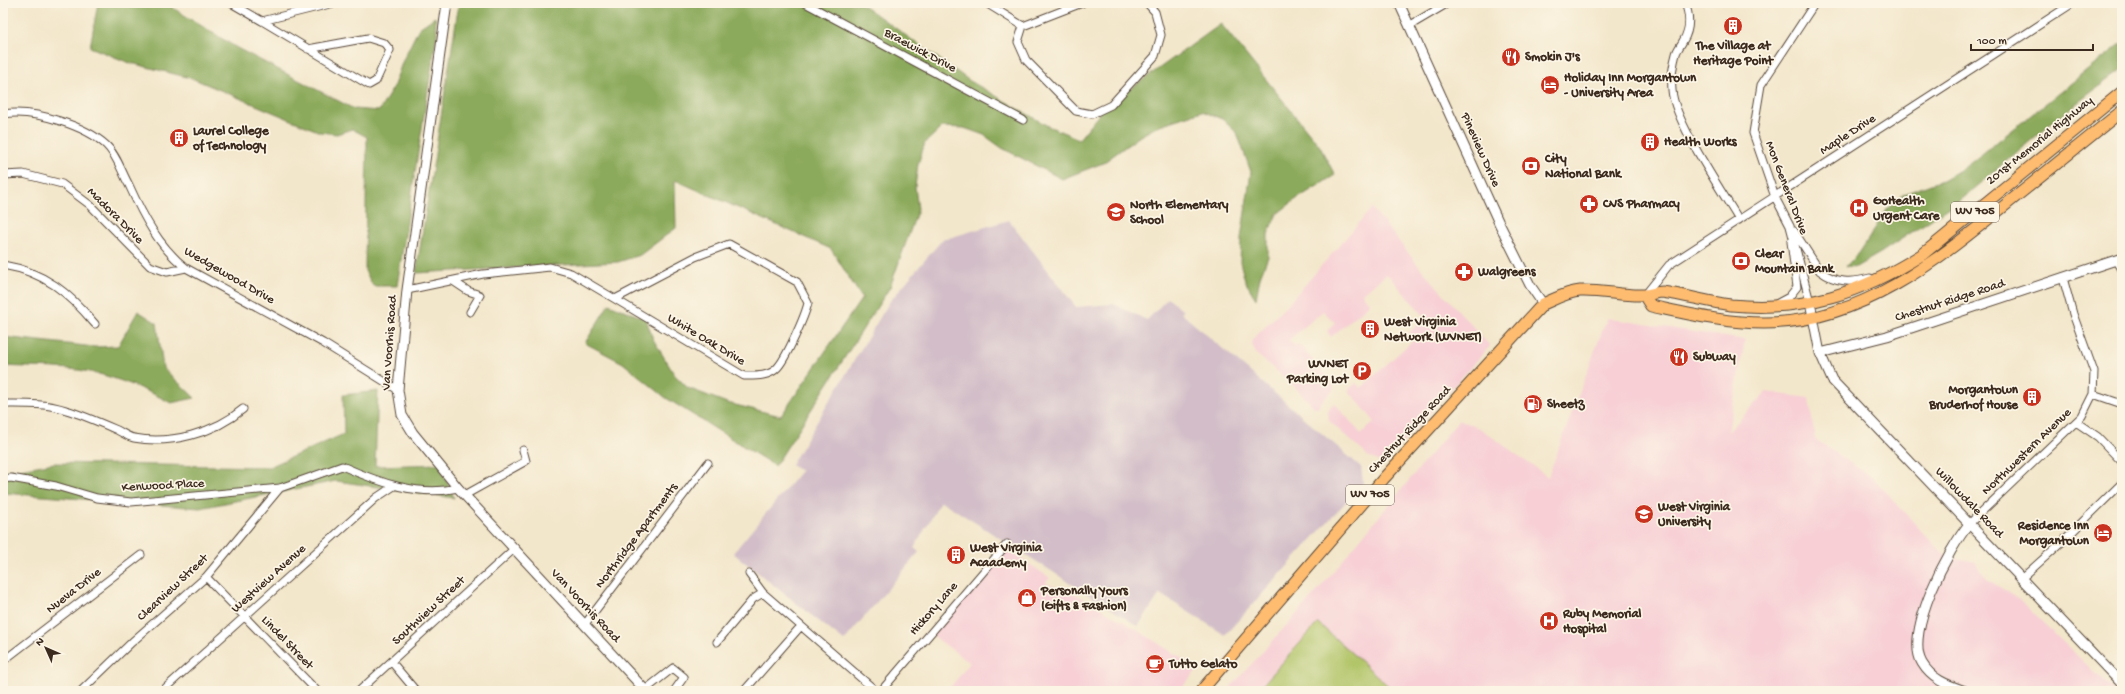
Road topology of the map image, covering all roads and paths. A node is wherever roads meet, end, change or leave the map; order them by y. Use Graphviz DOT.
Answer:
graph roads {
  1 [pos="231,3"];
  2 [pos="334,3"];
  3 [pos="446,3"];
  4 [pos="805,3"];
  5 [pos="986,3"];
  6 [pos="1082,3"];
  7 [pos="1147,3"];
  8 [pos="1399,3"];
  9 [pos="1448,3"];
  10 [pos="1685,3"];
  11 [pos="1815,3"];
  12 [pos="2073,3"];
  13 [pos="262,21"];
  14 [pos="1023,26"];
  15 [pos="1409,26"];
  16 [pos="308,49"];
  17 [pos="2122,92"];
  18 [pos="2122,111"];
  19 [pos="3,114"];
  20 [pos="1023,120"];
  21 [pos="3,175"];
  22 [pos="1775,197"];
  23 [pos="1739,220"];
  24 [pos="1790,226"];
  25 [pos="2119,259"];
  26 [pos="3,265"];
  27 [pos="186,268"];
  28 [pos="1898,270"];
  29 [pos="2122,271"];
  30 [pos="2063,278"];
  31 [pos="453,281"];
  32 [pos="407,290"];
  33 [pos="1644,295"];
  34 [pos="615,299"];
  35 [pos="1810,302"];
  36 [pos="1543,304"];
  37 [pos="1771,305"];
  38 [pos="470,312"];
  39 [pos="1813,317"];
  40 [pos="95,324"];
  41 [pos="1820,354"];
  42 [pos="398,390"];
  43 [pos="2093,394"];
  44 [pos="3,404"];
  45 [pos="2122,404"];
  46 [pos="243,409"];
  47 [pos="2076,422"];
  48 [pos="523,450"];
  49 [pos="2122,462"];
  50 [pos="708,463"];
  51 [pos="3,479"];
  52 [pos="2122,483"];
  53 [pos="394,486"];
  54 [pos="280,488"];
  55 [pos="458,488"];
  56 [pos="465,495"];
  57 [pos="1970,523"];
  58 [pos="1007,544"];
  59 [pos="515,548"];
  60 [pos="141,555"];
  61 [pos="749,574"];
  62 [pos="206,577"];
  63 [pos="2022,578"];
  64 [pos="763,593"];
  65 [pos="244,617"];
  66 [pos="585,624"];
  67 [pos="801,626"];
  68 [pos="717,642"];
  69 [pos="3,661"];
  70 [pos="395,666"];
  71 [pos="2121,680"];
  72 [pos="646,690"];
  73 [pos="81,691"];
  74 [pos="162,691"];
  75 [pos="317,691"];
  76 [pos="359,691"];
  77 [pos="416,691"];
  78 [pos="674,691"];
  79 [pos="744,691"];
  80 [pos="876,691"];
  81 [pos="881,691"];
  82 [pos="1201,691"];
  83 [pos="1965,691"];
  1 -- 13 [label="street"];
  2 -- 13 [label="street"];
  3 -- 32 [label="street, Van Voorhis Road"];
  4 -- 20 [label="street, Braewick Drive"];
  5 -- 14 [label="street"];
  6 -- 14 [label="street"];
  7 -- 14 [label="street"];
  8 -- 15 [label="street, Pineview Drive"];
  9 -- 15 [label="street"];
  10 -- 23 [label="street"];
  11 -- 22 [label="street, Mon General Drive"];
  12 -- 22 [label="street, Maple Drive"];
  13 -- 16 [label="street"];
  15 -- 36 [label="street, Pineview Drive"];
  16 -- 16 [label="street"];
  17 -- 28 [label="main road, 201st Memorial Highway / WV 705"];
  18 -- 39 [label="main road, WV 705"];
  19 -- 27 [label="street, Wedgewood Drive"];
  21 -- 27 [label="street, Madora Drive"];
  22 -- 23 [label="street, Maple Drive"];
  22 -- 24 [label="street, Mon General Drive"];
  23 -- 33 [label="street, Maple Drive"];
  24 -- 28 [label="street"];
  24 -- 35 [label="street, Mon General Drive"];
  24 -- 37 [label="street"];
  25 -- 29 [label="street"];
  25 -- 30 [label="street, Chestnut Ridge Road"];
  26 -- 40 [label="street"];
  27 -- 42 [label="street, Wedgewood Drive"];
  28 -- 35 [label="main road, 201st Memorial Highway / WV 705"];
  30 -- 41 [label="street, Chestnut Ridge Road"];
  30 -- 43 [label="street, Northwestern Avenue"];
  31 -- 32 [label="street, White Oak Drive"];
  31 -- 34 [label="street, White Oak Drive"];
  31 -- 38 [label="street"];
  32 -- 42 [label="street, Van Voorhis Road"];
  33 -- 36 [label="main road, Chestnut Ridge Road / WV 705"];
  33 -- 37 [label="main road, Chestnut Ridge Road / WV 705"];
  33 -- 39 [label="main road, WV 705"];
  34 -- 34 [label="street, White Oak Drive"];
  35 -- 37 [label="main road, Chestnut Ridge Road / WV 705"];
  35 -- 39 [label="street"];
  36 -- 82 [label="main road, Chestnut Ridge Road / WV 705"];
  39 -- 41 [label="street"];
  41 -- 57 [label="street, Willowdale Road"];
  42 -- 55 [label="street, Van Voorhis Road"];
  43 -- 45 [label="street"];
  43 -- 47 [label="street, Northwestern Avenue"];
  44 -- 46 [label="street"];
  47 -- 49 [label="street"];
  47 -- 57 [label="street, Northwestern Avenue"];
  48 -- 56 [label="street"];
  50 -- 66 [label="street, Northridge Apartments"];
  51 -- 54 [label="street, Kenwood Place"];
  52 -- 63 [label="street"];
  53 -- 54 [label="street, Kenwood Place"];
  53 -- 55 [label="street, Kenwood Place"];
  53 -- 65 [label="street, Westview Avenue"];
  54 -- 62 [label="street, Clearview Street"];
  55 -- 56 [label="street, Van Voorhis Road"];
  56 -- 59 [label="street, Van Voorhis Road"];
  57 -- 63 [label="street, Willowdale Road"];
  57 -- 83 [label="street"];
  58 -- 81 [label="street, Hickory Lane"];
  59 -- 66 [label="street, Van Voorhis Road"];
  59 -- 76 [label="street, Southview Street"];
  60 -- 69 [label="street, Nueva Drive"];
  61 -- 64 [label="street"];
  62 -- 65 [label="street, Lindel Street"];
  62 -- 73 [label="street, Clearview Street"];
  63 -- 71 [label="street, Willowdale Road"];
  64 -- 67 [label="street"];
  64 -- 68 [label="street"];
  65 -- 74 [label="street, Westview Avenue"];
  65 -- 75 [label="street, Lindel Street"];
  66 -- 72 [label="street, Van Voorhis Road"];
  67 -- 79 [label="street"];
  67 -- 80 [label="street"];
  70 -- 77 [label="street"];
  72 -- 78 [label="street"];
}
